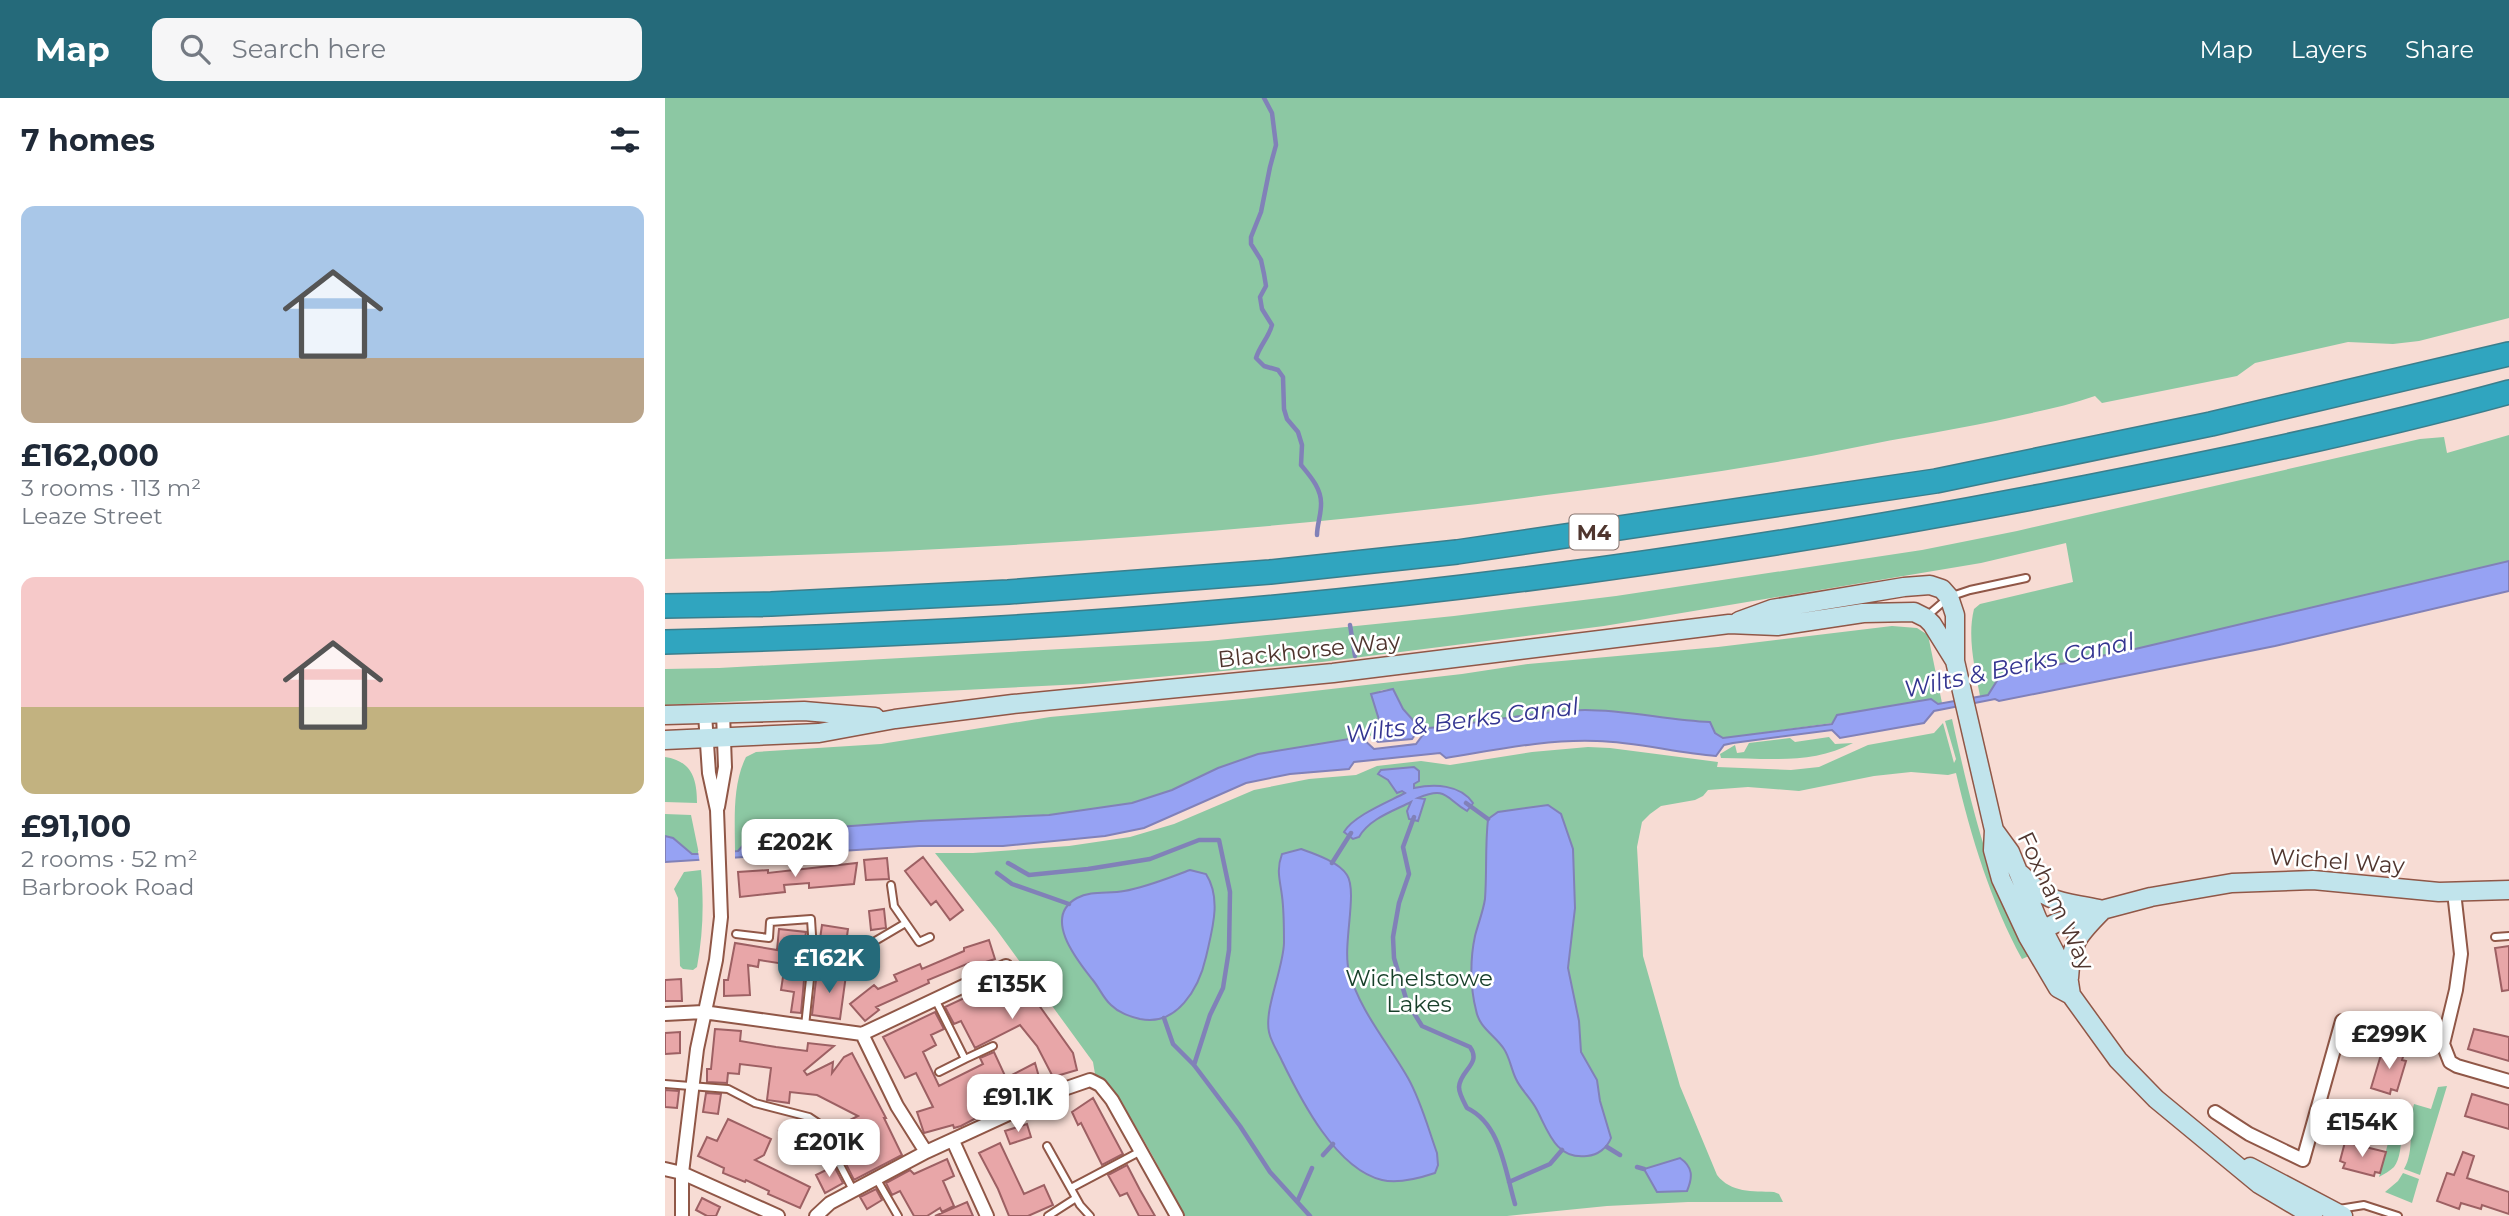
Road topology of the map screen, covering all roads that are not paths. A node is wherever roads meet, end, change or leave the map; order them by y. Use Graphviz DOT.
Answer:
graph roads {
  1 [pos="2509,354"];
  2 [pos="2509,392"];
  3 [pos="2026,578"];
  4 [pos="1949,597"];
  5 [pos="665,606"];
  6 [pos="1918,614"];
  7 [pos="1729,624"];
  8 [pos="665,642"];
  9 [pos="1955,661"];
  10 [pos="714,714"];
  11 [pos="665,715"];
  12 [pos="895,719"];
  13 [pos="715,739"];
  14 [pos="665,740"];
  15 [pos="1994,830"];
  16 [pos="2015,867"];
  17 [pos="891,885"];
  18 [pos="2509,890"];
  19 [pos="2454,892"];
  20 [pos="2103,910"];
  21 [pos="904,924"];
  22 [pos="2035,933"];
  23 [pos="736,934"];
  24 [pos="2509,936"];
  25 [pos="930,937"];
  26 [pos="2495,937"];
  27 [pos="813,951"];
  28 [pos="1006,966"];
  29 [pos="2070,988"];
  30 [pos="935,999"];
  31 [pos="703,1012"];
  32 [pos="665,1014"];
  33 [pos="805,1027"];
  34 [pos="862,1034"];
  35 [pos="2443,1044"];
  36 [pos="993,1046"];
  37 [pos="965,1059"];
  38 [pos="939,1072"];
  39 [pos="2509,1081"];
  40 [pos="665,1084"];
  41 [pos="693,1086"];
  42 [pos="2320,1105"];
  43 [pos="2215,1112"];
  44 [pos="2386,1125"];
  45 [pos="953,1141"];
  46 [pos="1047,1146"];
  47 [pos="1141,1151"];
  48 [pos="926,1152"];
  49 [pos="2229,1159"];
  50 [pos="665,1169"];
  51 [pos="682,1173"];
  52 [pos="876,1178"];
  53 [pos="1071,1188"];
  54 [pos="853,1190"];
  55 [pos="1076,1198"];
  56 [pos="2337,1213"];
  57 [pos="682,1216"];
  58 [pos="778,1216"];
  59 [pos="816,1216"];
  60 [pos="898,1216"];
  61 [pos="986,1216"];
  62 [pos="1048,1216"];
  63 [pos="1090,1216"];
  64 [pos="1177,1216"];
  65 [pos="2310,1216"];
  66 [pos="2398,1216"];
  1 -- 5 [label="highway, M4"];
  2 -- 8 [label="highway, M4"];
  3 -- 4 [label="lane"];
  4 -- 6 [label="lane"];
  4 -- 7 [label="main road, Blackhorse Way"];
  4 -- 9 [label="main road, Foxham Way"];
  6 -- 7 [label="main road, Blackhorse Way"];
  6 -- 9 [label="main road, Foxham Way"];
  7 -- 12 [label="main road, Blackhorse Way"];
  9 -- 15 [label="main road, Foxham Way"];
  10 -- 11 [label="main road, Blackhorse Way"];
  10 -- 12 [label="main road, Blackhorse Way"];
  10 -- 13 [label="street"];
  12 -- 13 [label="main road, Blackhorse Way"];
  13 -- 14 [label="main road, Blackhorse Way"];
  13 -- 31 [label="street"];
  15 -- 16 [label="main road, Foxham Way"];
  15 -- 22 [label="main road, Foxham Way"];
  16 -- 20 [label="main road"];
  16 -- 22 [label="main road, Foxham Way"];
  17 -- 21 [label="lane"];
  18 -- 19 [label="main road, Wichel Way"];
  19 -- 20 [label="main road, Wichel Way"];
  19 -- 35 [label="street"];
  20 -- 22 [label="main road, Wichel Way"];
  20 -- 29 [label="main road"];
  21 -- 25 [label="lane"];
  21 -- 27 [label="lane"];
  22 -- 29 [label="main road, Foxham Way"];
  23 -- 27 [label="lane"];
  24 -- 26 [label="lane"];
  27 -- 33 [label="lane"];
  28 -- 30 [label="street"];
  29 -- 49 [label="main road, Foxham Way"];
  30 -- 34 [label="street"];
  30 -- 37 [label="lane"];
  31 -- 32 [label="street"];
  31 -- 33 [label="street"];
  31 -- 41 [label="street"];
  33 -- 34 [label="street"];
  34 -- 48 [label="street"];
  35 -- 39 [label="street"];
  35 -- 42 [label="street"];
  36 -- 37 [label="lane"];
  37 -- 38 [label="lane"];
  40 -- 41 [label="lane"];
  41 -- 51 [label="street"];
  41 -- 54 [label="lane"];
  42 -- 43 [label="street"];
  42 -- 44 [label="street"];
  45 -- 47 [label="street"];
  45 -- 48 [label="street"];
  45 -- 61 [label="street"];
  46 -- 53 [label="lane"];
  47 -- 53 [label="lane"];
  47 -- 64 [label="street"];
  48 -- 52 [label="street"];
  49 -- 56 [label="main road, Foxham Way"];
  49 -- 65 [label="main road, Foxham Way"];
  50 -- 51 [label="street"];
  51 -- 57 [label="street"];
  51 -- 58 [label="street"];
  52 -- 54 [label="street"];
  52 -- 60 [label="lane"];
  53 -- 55 [label="lane"];
  54 -- 59 [label="street"];
  55 -- 62 [label="lane"];
  55 -- 63 [label="lane"];
  56 -- 65 [label="lane"];
  56 -- 66 [label="lane"];
}
